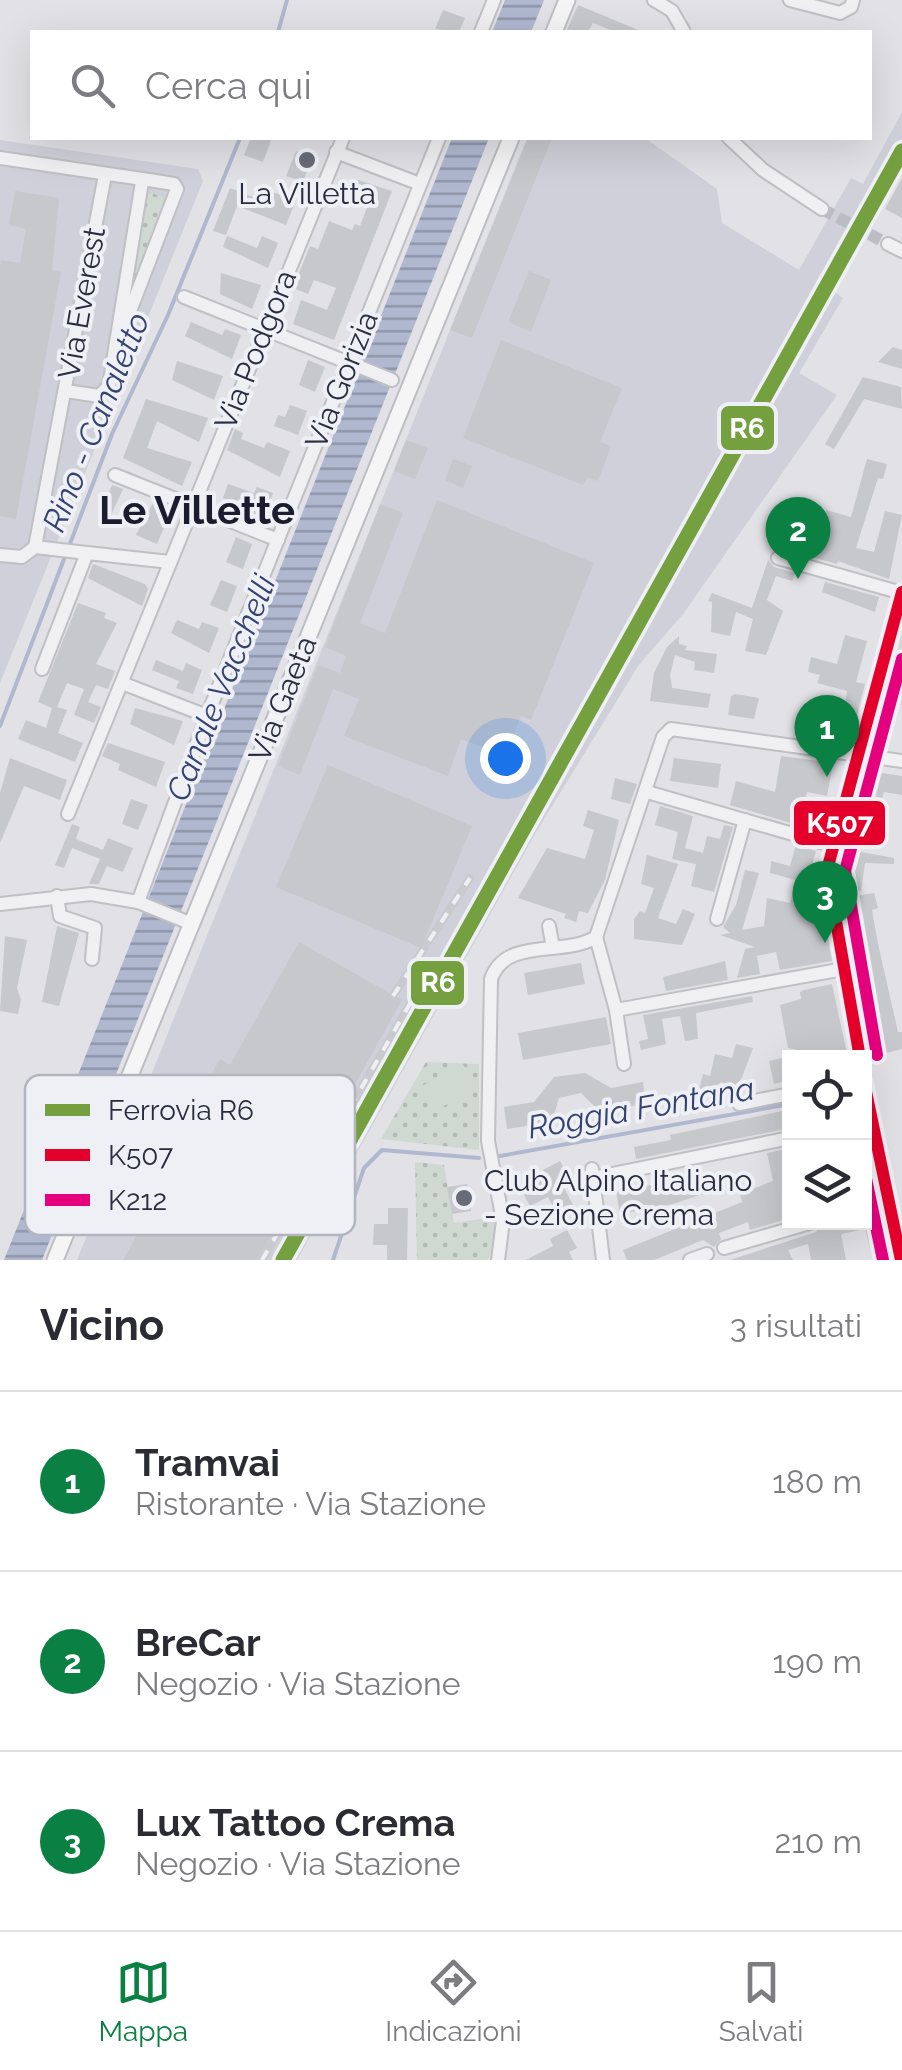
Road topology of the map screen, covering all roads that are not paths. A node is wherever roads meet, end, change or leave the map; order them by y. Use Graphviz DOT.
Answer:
graph roads {
  1 [pos="494,0"];
  2 [pos="567,0"];
  3 [pos="654,0"];
  4 [pos="790,0"];
  5 [pos="853,0"];
  6 [pos="481,30"];
  7 [pos="555,30"];
  8 [pos="683,30"];
  9 [pos="342,140"];
  10 [pos="437,140"];
  11 [pos="510,140"];
  12 [pos="732,140"];
  13 [pos="336,152"];
  14 [pos="0,158"];
  15 [pos="105,175"];
  16 [pos="142,182"];
  17 [pos="420,184"];
  18 [pos="822,209"];
  19 [pos="888,244"];
  20 [pos="902,251"];
  21 [pos="129,292"];
  22 [pos="184,297"];
  23 [pos="264,329"];
  24 [pos="354,365"];
  25 [pos="392,380"];
  26 [pos="66,391"];
  27 [pos="115,476"];
  28 [pos="193,506"];
  29 [pos="278,540"];
  30 [pos="35,547"];
  31 [pos="87,553"];
  32 [pos="0,555"];
  33 [pos="778,558"];
  34 [pos="170,562"];
  35 [pos="902,592"];
  36 [pos="42,669"];
  37 [pos="122,683"];
  38 [pos="206,716"];
  39 [pos="856,752"];
  40 [pos="902,761"];
  41 [pos="646,792"];
  42 [pos="68,814"];
  43 [pos="745,820"];
  44 [pos="831,845"];
  45 [pos="57,896"];
  46 [pos="0,904"];
  47 [pos="142,904"];
  48 [pos="716,918"];
  49 [pos="185,921"];
  50 [pos="549,926"];
  51 [pos="596,937"];
  52 [pos="552,948"];
  53 [pos="92,958"];
  54 [pos="844,970"];
  55 [pos="616,1010"];
  56 [pos="859,1050"];
  57 [pos="623,1058"];
  58 [pos="126,1075"];
  59 [pos="782,1096"];
  60 [pos="739,1104"];
  61 [pos="872,1134"];
  62 [pos="782,1139"];
  63 [pos="889,1201"];
  64 [pos="872,1206"];
  65 [pos="786,1230"];
  66 [pos="66,1235"];
  67 [pos="724,1248"];
  68 [pos="707,1254"];
  69 [pos="56,1260"];
  70 [pos="498,1260"];
  71 [pos="603,1260"];
  72 [pos="690,1260"];
  73 [pos="900,1260"];
  1 -- 6 [label="street"];
  2 -- 7 [label="main road"];
  3 -- 8 [label="street"];
  4 -- 5 [label="street"];
  9 -- 13 [label="street, Via Podgora"];
  10 -- 17 [label="street, Via Gorizia"];
  11 -- 49 [label="main road, Via Gaeta"];
  12 -- 18 [label="street"];
  13 -- 17 [label="street"];
  13 -- 23 [label="street, Via Podgora"];
  14 -- 15 [label="street"];
  15 -- 16 [label="street"];
  15 -- 26 [label="street, Via Everest"];
  16 -- 21 [label="street"];
  16 -- 21 [label="street"];
  17 -- 24 [label="street, Via Gorizia"];
  19 -- 20 [label="street"];
  21 -- 26 [label="street"];
  22 -- 23 [label="street"];
  23 -- 24 [label="street"];
  23 -- 28 [label="street, Via Podgora"];
  24 -- 25 [label="street"];
  24 -- 29 [label="street, Via Gorizia"];
  26 -- 30 [label="street, Via Everest"];
  27 -- 28 [label="street"];
  28 -- 29 [label="street"];
  28 -- 34 [label="street, Via Podgora"];
  29 -- 38 [label="street, Via Gorizia"];
  30 -- 31 [label="street"];
  30 -- 32 [label="street"];
  31 -- 34 [label="street"];
  31 -- 36 [label="street"];
  33 -- 35 [label="street"];
  34 -- 37 [label="street, Via Podgora"];
  35 -- 39 [label="street"];
  37 -- 38 [label="street"];
  37 -- 42 [label="street, Via Podgora"];
  38 -- 47 [label="street, Via Gorizia"];
  39 -- 40 [label="street"];
  39 -- 41 [label="street"];
  39 -- 44 [label="street"];
  41 -- 43 [label="street"];
  41 -- 51 [label="street"];
  43 -- 44 [label="street"];
  43 -- 48 [label="street"];
  44 -- 54 [label="street"];
  45 -- 46 [label="street"];
  45 -- 47 [label="street"];
  45 -- 53 [label="street"];
  47 -- 49 [label="street"];
  49 -- 58 [label="main road, Via Gaeta"];
  50 -- 52 [label="street"];
  51 -- 52 [label="street"];
  51 -- 55 [label="street"];
  52 -- 70 [label="street"];
  54 -- 55 [label="street"];
  54 -- 56 [label="street"];
  55 -- 57 [label="street"];
  59 -- 60 [label="street"];
  61 -- 63 [label="street"];
  62 -- 71 [label="street"];
  63 -- 64 [label="street"];
  63 -- 73 [label="street"];
  65 -- 67 [label="street"];
  66 -- 69 [label="main road, Via Gaeta"];
  68 -- 72 [label="street"];
}
